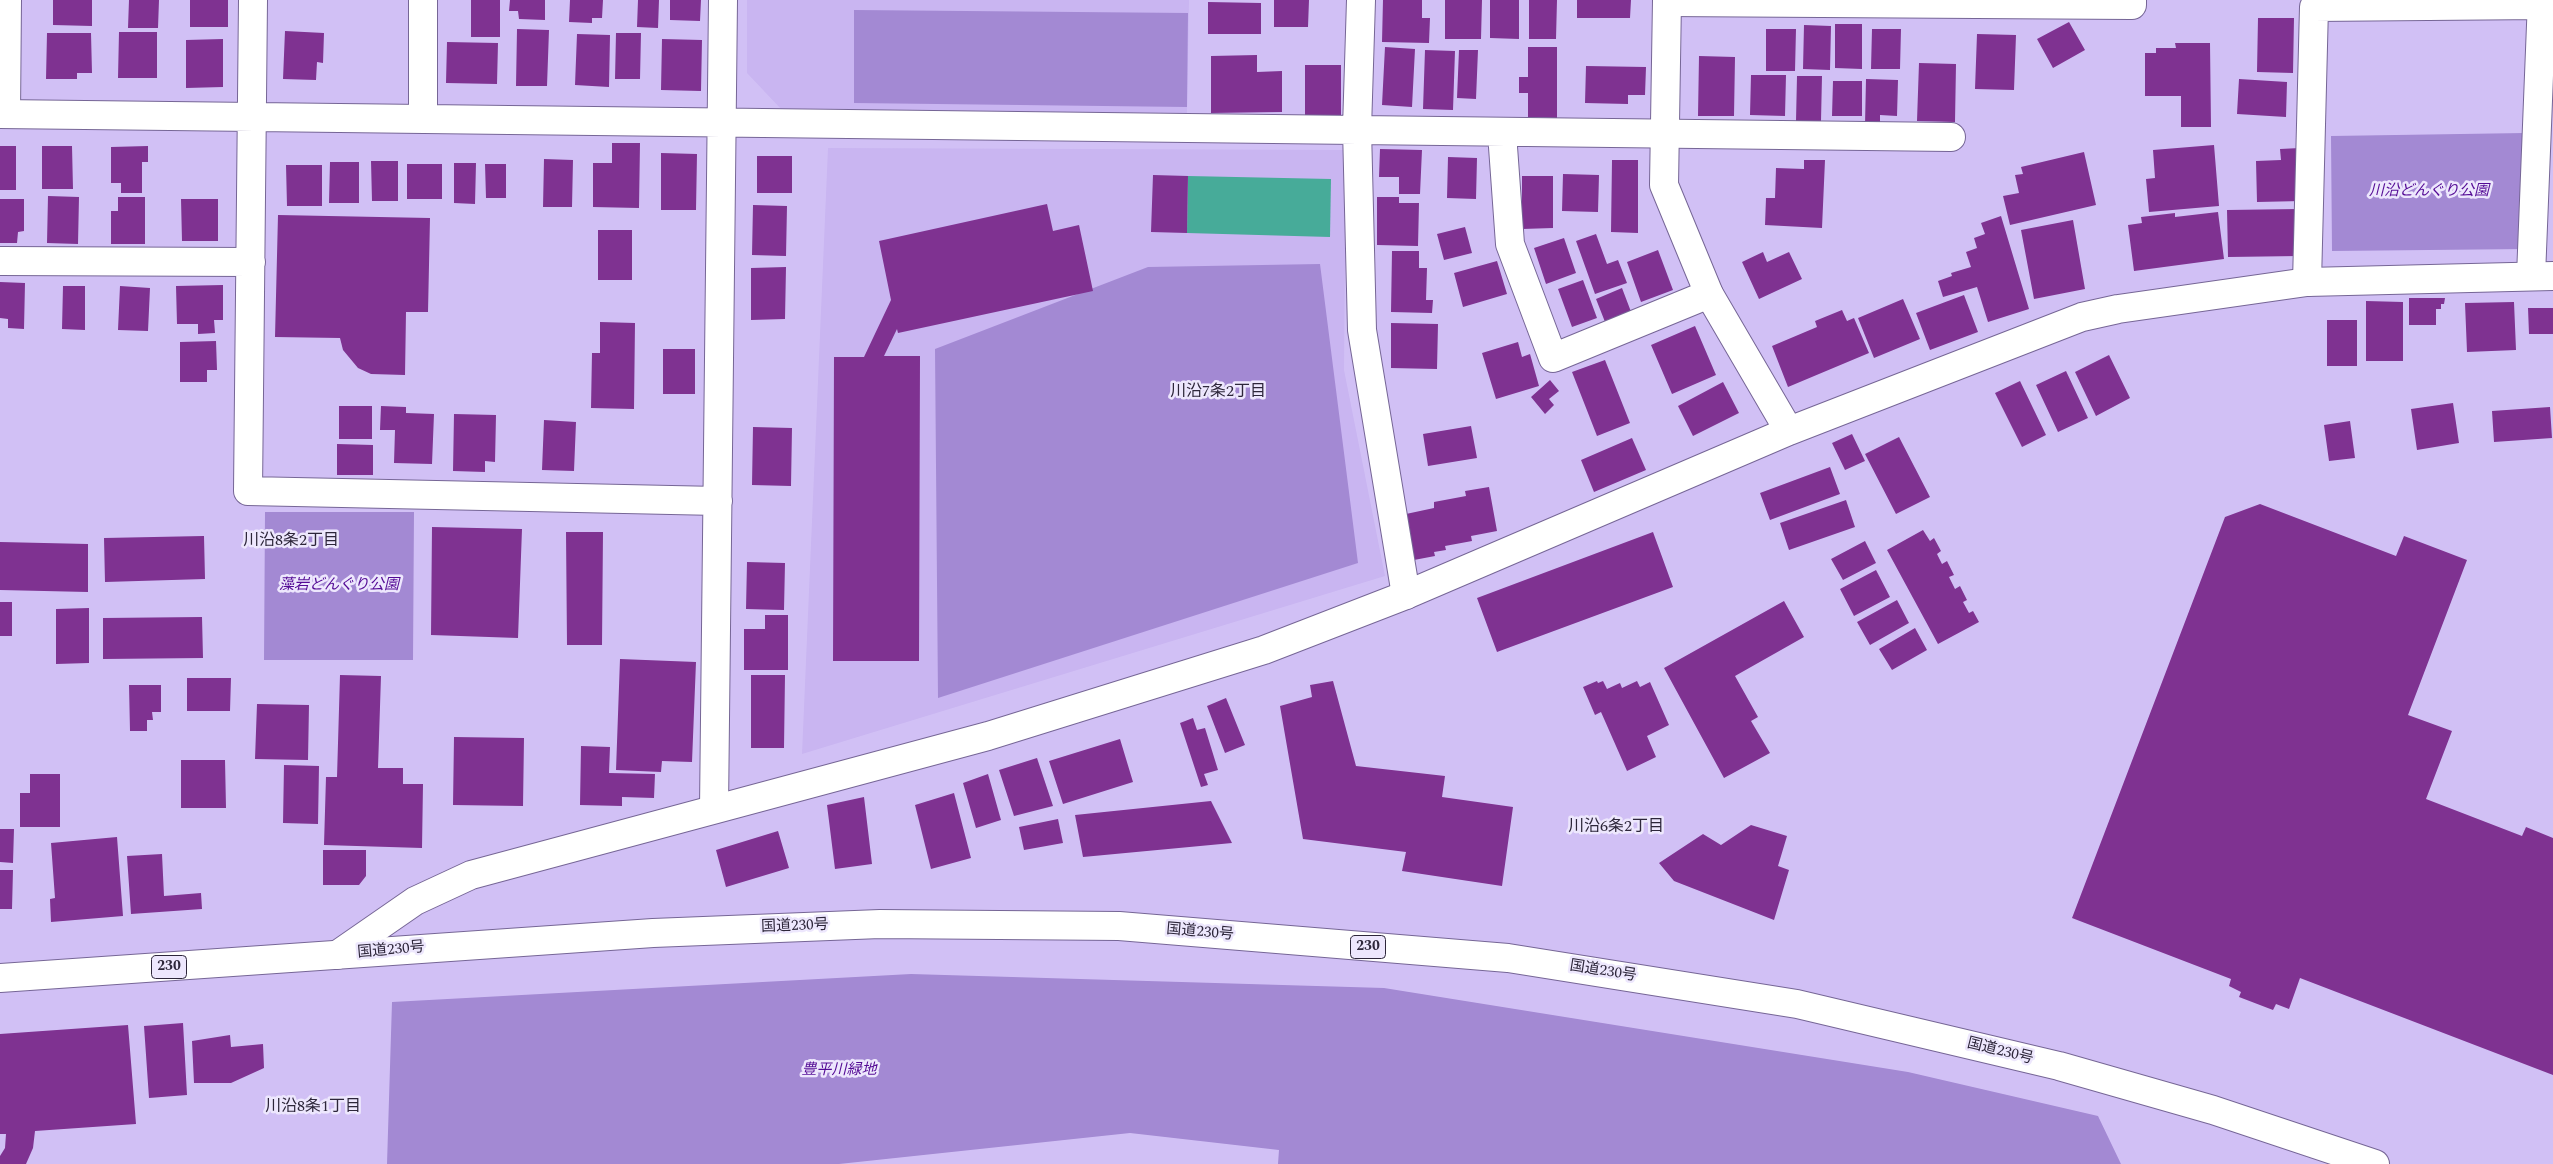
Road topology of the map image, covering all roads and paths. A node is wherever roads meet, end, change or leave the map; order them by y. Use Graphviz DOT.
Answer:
graph roads {
  1 [pos="7,0"];
  2 [pos="253,0"];
  3 [pos="424,0"];
  4 [pos="723,0"];
  5 [pos="1361,0"];
  6 [pos="2132,0"];
  7 [pos="1667,1"];
  8 [pos="2542,2"];
  9 [pos="3,114"];
  10 [pos="253,117"];
  11 [pos="422,119"];
  12 [pos="722,123"];
  13 [pos="1357,129"];
  14 [pos="1502,133"];
  15 [pos="1664,134"];
  16 [pos="1950,137"];
  17 [pos="0,261"];
  18 [pos="251,262"];
  19 [pos="2542,276"];
  20 [pos="2307,282"];
  21 [pos="1709,294"];
  22 [pos="1789,431"];
  23 [pos="718,501"];
  24 [pos="1406,595"];
  25 [pos="714,809"];
  26 [pos="338,956"];
  27 [pos="0,978"];
  28 [pos="2375,1164"];
  1 -- 9 [label="main road"];
  2 -- 10 [label="main road"];
  3 -- 11 [label="main road"];
  4 -- 12 [label="main road"];
  5 -- 13 [label="main road"];
  6 -- 7 [label="main road"];
  7 -- 15 [label="main road"];
  8 -- 19 [label="main road"];
  8 -- 20 [label="main road"];
  9 -- 10 [label="main road"];
  10 -- 11 [label="main road"];
  10 -- 18 [label="main road"];
  11 -- 12 [label="main road"];
  12 -- 13 [label="main road"];
  12 -- 23 [label="main road"];
  13 -- 14 [label="main road"];
  13 -- 24 [label="main road"];
  14 -- 15 [label="main road"];
  14 -- 21 [label="main road"];
  15 -- 16 [label="main road"];
  15 -- 21 [label="main road"];
  17 -- 18 [label="main road"];
  18 -- 23 [label="main road"];
  19 -- 20 [label="main road"];
  20 -- 22 [label="main road"];
  21 -- 22 [label="main road"];
  22 -- 24 [label="main road"];
  23 -- 25 [label="main road"];
  24 -- 25 [label="main road"];
  25 -- 26 [label="main road"];
  26 -- 27 [label="main road, 国道230号 / 230"];
  26 -- 28 [label="main road, 国道230号 / 230"];
}
